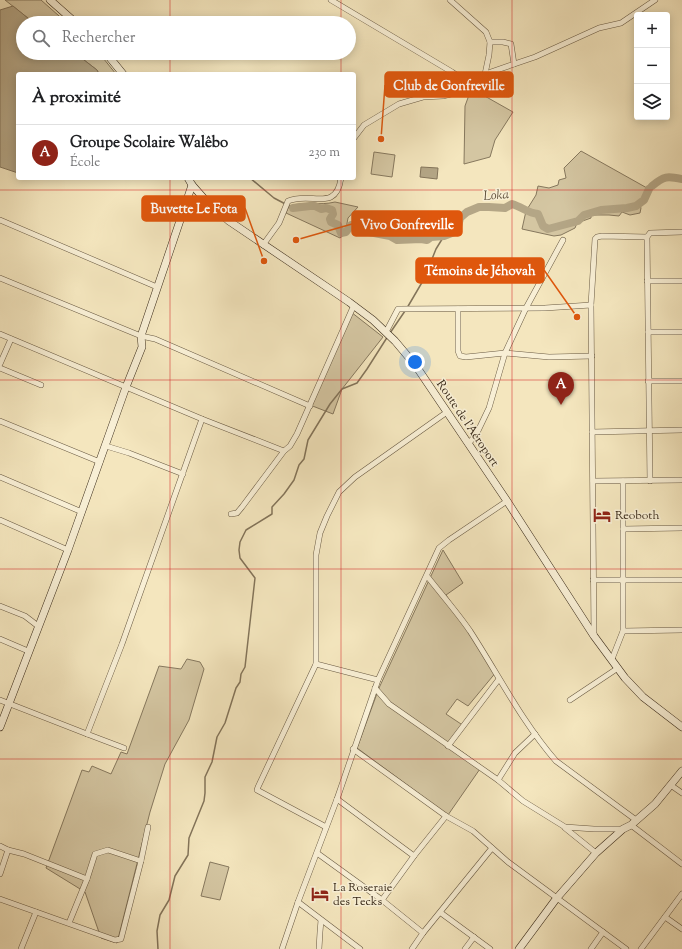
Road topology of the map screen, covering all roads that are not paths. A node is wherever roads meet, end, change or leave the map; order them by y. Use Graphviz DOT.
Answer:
graph roads {
  1 [pos="50,0"];
  2 [pos="332,0"];
  3 [pos="450,0"];
  4 [pos="655,0"];
  5 [pos="339,2"];
  6 [pos="68,16"];
  7 [pos="490,42"];
  8 [pos="112,60"];
  9 [pos="514,64"];
  10 [pos="121,72"];
  11 [pos="485,74"];
  12 [pos="473,86"];
  13 [pos="356,135"];
  14 [pos="189,180"];
  15 [pos="341,180"];
  16 [pos="192,185"];
  17 [pos="0,220"];
  18 [pos="682,232"];
  19 [pos="647,237"];
  20 [pos="563,240"];
  21 [pos="263,245"];
  22 [pos="0,278"];
  23 [pos="647,281"];
  24 [pos="682,281"];
  25 [pos="157,287"];
  26 [pos="591,305"];
  27 [pos="354,306"];
  28 [pos="526,308"];
  29 [pos="458,309"];
  30 [pos="386,332"];
  31 [pos="648,332"];
  32 [pos="682,332"];
  33 [pos="0,334"];
  34 [pos="141,336"];
  35 [pos="11,339"];
  36 [pos="505,353"];
  37 [pos="592,356"];
  38 [pos="0,364"];
  39 [pos="0,368"];
  40 [pos="682,380"];
  41 [pos="648,381"];
  42 [pos="41,385"];
  43 [pos="126,387"];
  44 [pos="310,406"];
  45 [pos="447,412"];
  46 [pos="202,419"];
  47 [pos="0,421"];
  48 [pos="682,430"];
  49 [pos="649,431"];
  50 [pos="592,432"];
  51 [pos="468,444"];
  52 [pos="106,446"];
  53 [pos="284,451"];
  54 [pos="100,462"];
  55 [pos="183,474"];
  56 [pos="0,477"];
  57 [pos="682,480"];
  58 [pos="593,481"];
  59 [pos="623,481"];
  60 [pos="650,481"];
  61 [pos="506,501"];
  62 [pos="82,512"];
  63 [pos="231,514"];
  64 [pos="0,520"];
  65 [pos="682,528"];
  66 [pos="623,529"];
  67 [pos="68,550"];
  68 [pos="426,576"];
  69 [pos="593,580"];
  70 [pos="623,580"];
  71 [pos="682,580"];
  72 [pos="0,606"];
  73 [pos="38,626"];
  74 [pos="682,630"];
  75 [pos="623,631"];
  76 [pos="594,636"];
  77 [pos="0,639"];
  78 [pos="28,651"];
  79 [pos="612,659"];
  80 [pos="316,664"];
  81 [pos="618,668"];
  82 [pos="378,680"];
  83 [pos="499,680"];
  84 [pos="375,688"];
  85 [pos="0,700"];
  86 [pos="570,700"];
  87 [pos="9,704"];
  88 [pos="0,727"];
  89 [pos="682,727"];
  90 [pos="87,734"];
  91 [pos="535,734"];
  92 [pos="448,746"];
  93 [pos="124,748"];
  94 [pos="353,749"];
  95 [pos="682,772"];
  96 [pos="498,780"];
  97 [pos="672,786"];
  98 [pos="682,793"];
  99 [pos="337,799"];
  100 [pos="446,816"];
  101 [pos="634,823"];
  102 [pos="148,827"];
  103 [pos="326,827"];
  104 [pos="565,827"];
  105 [pos="623,829"];
  106 [pos="0,846"];
  107 [pos="492,848"];
  108 [pos="8,850"];
  109 [pos="317,853"];
  110 [pos="596,853"];
  111 [pos="414,856"];
  112 [pos="141,861"];
  113 [pos="682,864"];
  114 [pos="0,874"];
  115 [pos="87,879"];
  116 [pos="682,894"];
  117 [pos="0,899"];
  118 [pos="556,899"];
  119 [pos="382,900"];
  120 [pos="298,902"];
  121 [pos="36,912"];
  122 [pos="441,913"];
  123 [pos="665,916"];
  124 [pos="321,920"];
  125 [pos="69,924"];
  126 [pos="682,929"];
  127 [pos="603,932"];
  128 [pos="423,933"];
  129 [pos="474,937"];
  130 [pos="21,949"];
  131 [pos="282,949"];
  132 [pos="319,949"];
  133 [pos="360,949"];
  134 [pos="412,949"];
  135 [pos="466,949"];
  136 [pos="490,949"];
  137 [pos="519,949"];
  138 [pos="590,949"];
  139 [pos="626,949"];
  140 [pos="641,949"];
  1 -- 6 [label="street"];
  2 -- 5 [label="street"];
  3 -- 7 [label="street"];
  4 -- 9 [label="street"];
  5 -- 12 [label="street"];
  7 -- 9 [label="street"];
  7 -- 11 [label="street"];
  8 -- 10 [label="street"];
  9 -- 11 [label="street"];
  11 -- 12 [label="street"];
  12 -- 13 [label="street"];
  14 -- 16 [label="street, Route de l'Aéroport"];
  15 -- 21 [label="street"];
  16 -- 21 [label="street, Route de l'Aéroport"];
  16 -- 25 [label="street"];
  17 -- 25 [label="street"];
  18 -- 19 [label="street"];
  19 -- 23 [label="street"];
  19 -- 26 [label="street"];
  20 -- 28 [label="street"];
  21 -- 27 [label="street, Route de l'Aéroport"];
  22 -- 34 [label="street"];
  23 -- 24 [label="street"];
  23 -- 31 [label="street"];
  25 -- 34 [label="street"];
  26 -- 28 [label="street"];
  26 -- 37 [label="street"];
  27 -- 30 [label="street, Route de l'Aéroport"];
  27 -- 44 [label="street"];
  28 -- 29 [label="street"];
  28 -- 36 [label="street"];
  29 -- 30 [label="street"];
  29 -- 36 [label="street"];
  30 -- 45 [label="street, Route de l'Aéroport"];
  31 -- 32 [label="street"];
  31 -- 41 [label="street"];
  33 -- 35 [label="street"];
  34 -- 43 [label="street"];
  34 -- 44 [label="street"];
  35 -- 38 [label="street"];
  35 -- 43 [label="street"];
  36 -- 37 [label="street"];
  36 -- 51 [label="street"];
  37 -- 50 [label="street"];
  39 -- 42 [label="street"];
  40 -- 41 [label="street"];
  41 -- 49 [label="street"];
  43 -- 46 [label="street"];
  43 -- 52 [label="street"];
  44 -- 53 [label="street"];
  45 -- 51 [label="street, Route de l'Aéroport"];
  45 -- 80 [label="street"];
  46 -- 53 [label="street"];
  46 -- 55 [label="street"];
  47 -- 54 [label="street"];
  48 -- 49 [label="street"];
  49 -- 50 [label="street"];
  49 -- 60 [label="street"];
  50 -- 58 [label="street"];
  51 -- 61 [label="street, Route de l'Aéroport"];
  52 -- 54 [label="street"];
  52 -- 55 [label="street"];
  53 -- 63 [label="street"];
  54 -- 62 [label="street"];
  55 -- 90 [label="street"];
  56 -- 62 [label="street"];
  57 -- 60 [label="street"];
  58 -- 59 [label="street"];
  58 -- 69 [label="street"];
  59 -- 60 [label="street"];
  59 -- 66 [label="street"];
  61 -- 68 [label="street"];
  61 -- 76 [label="street, Route de l'Aéroport"];
  62 -- 67 [label="street"];
  64 -- 67 [label="street"];
  65 -- 66 [label="street"];
  66 -- 70 [label="street"];
  67 -- 73 [label="street"];
  68 -- 82 [label="street"];
  68 -- 83 [label="street"];
  69 -- 70 [label="street"];
  69 -- 76 [label="street"];
  70 -- 71 [label="street"];
  70 -- 75 [label="street"];
  72 -- 73 [label="street"];
  73 -- 78 [label="street"];
  74 -- 75 [label="street"];
  75 -- 79 [label="street"];
  76 -- 79 [label="street, Route de l'Aéroport"];
  77 -- 78 [label="street"];
  78 -- 87 [label="street"];
  79 -- 81 [label="street, Route de l'Aéroport"];
  80 -- 82 [label="street"];
  80 -- 103 [label="street"];
  81 -- 86 [label="street"];
  81 -- 89 [label="street, Route de l'Aéroport"];
  82 -- 84 [label="street"];
  83 -- 91 [label="street"];
  83 -- 92 [label="street"];
  84 -- 92 [label="street"];
  84 -- 94 [label="street"];
  85 -- 87 [label="street"];
  87 -- 88 [label="street"];
  87 -- 90 [label="street"];
  90 -- 93 [label="street"];
  91 -- 96 [label="street"];
  91 -- 101 [label="street"];
  92 -- 96 [label="street"];
  94 -- 99 [label="street"];
  94 -- 100 [label="street"];
  95 -- 97 [label="street"];
  96 -- 104 [label="street"];
  97 -- 98 [label="street"];
  97 -- 101 [label="street"];
  99 -- 103 [label="street"];
  99 -- 111 [label="street"];
  100 -- 107 [label="street"];
  100 -- 111 [label="street"];
  101 -- 105 [label="street"];
  101 -- 113 [label="street"];
  102 -- 112 [label="street"];
  103 -- 109 [label="street"];
  104 -- 105 [label="street"];
  104 -- 110 [label="street"];
  105 -- 110 [label="street"];
  106 -- 108 [label="street"];
  107 -- 118 [label="street"];
  107 -- 122 [label="street"];
  108 -- 114 [label="street"];
  108 -- 115 [label="street"];
  109 -- 119 [label="street"];
  109 -- 120 [label="street"];
  110 -- 118 [label="street"];
  111 -- 119 [label="street"];
  112 -- 115 [label="street"];
  112 -- 125 [label="street"];
  115 -- 125 [label="street"];
  116 -- 123 [label="street"];
  117 -- 121 [label="street"];
  118 -- 127 [label="street"];
  118 -- 137 [label="street"];
  119 -- 128 [label="street"];
  120 -- 124 [label="street"];
  120 -- 131 [label="street"];
  121 -- 125 [label="street"];
  121 -- 130 [label="street"];
  122 -- 128 [label="street"];
  122 -- 129 [label="street"];
  123 -- 126 [label="street"];
  123 -- 140 [label="street"];
  124 -- 132 [label="street"];
  124 -- 133 [label="street"];
  127 -- 138 [label="street"];
  127 -- 139 [label="street"];
  128 -- 134 [label="street"];
  129 -- 135 [label="street"];
  129 -- 136 [label="street"];
}
